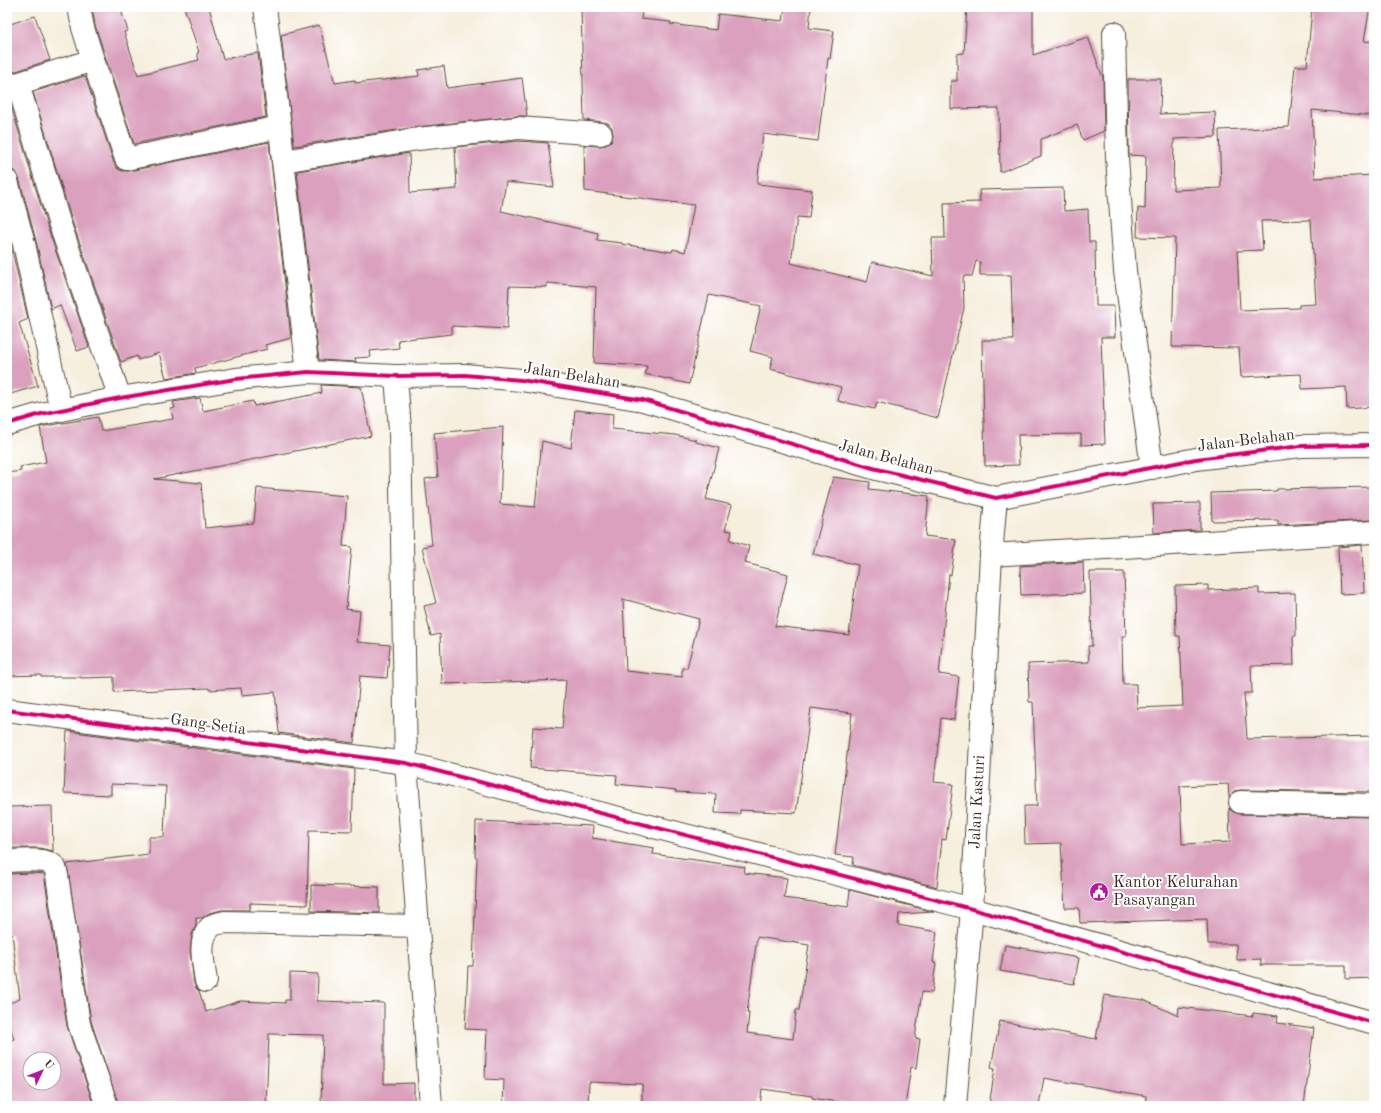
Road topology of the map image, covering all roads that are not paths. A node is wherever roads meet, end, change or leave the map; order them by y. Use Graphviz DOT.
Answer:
graph roads {
  1 [pos="79,7"];
  2 [pos="265,7"];
  3 [pos="1114,33"];
  4 [pos="93,60"];
  5 [pos="12,86"];
  6 [pos="280,127"];
  7 [pos="601,134"];
  8 [pos="283,160"];
  9 [pos="7,181"];
  10 [pos="308,372"];
  11 [pos="396,376"];
  12 [pos="120,398"];
  13 [pos="61,410"];
  14 [pos="7,424"];
  15 [pos="1374,445"];
  16 [pos="1152,468"];
  17 [pos="996,498"];
  18 [pos="1374,532"];
  19 [pos="991,555"];
  20 [pos="7,710"];
  21 [pos="406,763"];
  22 [pos="1240,802"];
  23 [pos="1374,805"];
  24 [pos="7,861"];
  25 [pos="972,909"];
  26 [pos="418,926"];
  27 [pos="206,982"];
  28 [pos="1374,1023"];
  29 [pos="107,1106"];
  30 [pos="431,1106"];
  31 [pos="955,1106"];
  1 -- 4 [label="street"];
  2 -- 6 [label="street"];
  3 -- 16 [label="street"];
  4 -- 5 [label="street"];
  4 -- 6 [label="street"];
  5 -- 12 [label="street"];
  6 -- 8 [label="street"];
  7 -- 8 [label="street"];
  8 -- 10 [label="street"];
  9 -- 13 [label="street"];
  10 -- 11 [label="street, Jalan Belahan"];
  10 -- 12 [label="street, Jalan Belahan"];
  11 -- 17 [label="street, Jalan Belahan"];
  11 -- 21 [label="street"];
  12 -- 13 [label="street, Jalan Belahan"];
  13 -- 14 [label="street, Jalan Belahan"];
  15 -- 16 [label="street, Jalan Belahan"];
  16 -- 17 [label="street, Jalan Belahan"];
  17 -- 19 [label="street, Jalan Kasturi"];
  18 -- 19 [label="street"];
  19 -- 25 [label="street, Jalan Kasturi"];
  20 -- 21 [label="street, Gang Setia"];
  21 -- 25 [label="street, Gang Setia"];
  21 -- 26 [label="street"];
  22 -- 23 [label="street"];
  24 -- 29 [label="street"];
  25 -- 28 [label="street, Gang Setia"];
  25 -- 31 [label="street, Jalan Kasturi"];
  26 -- 27 [label="street"];
  26 -- 30 [label="street"];
}
